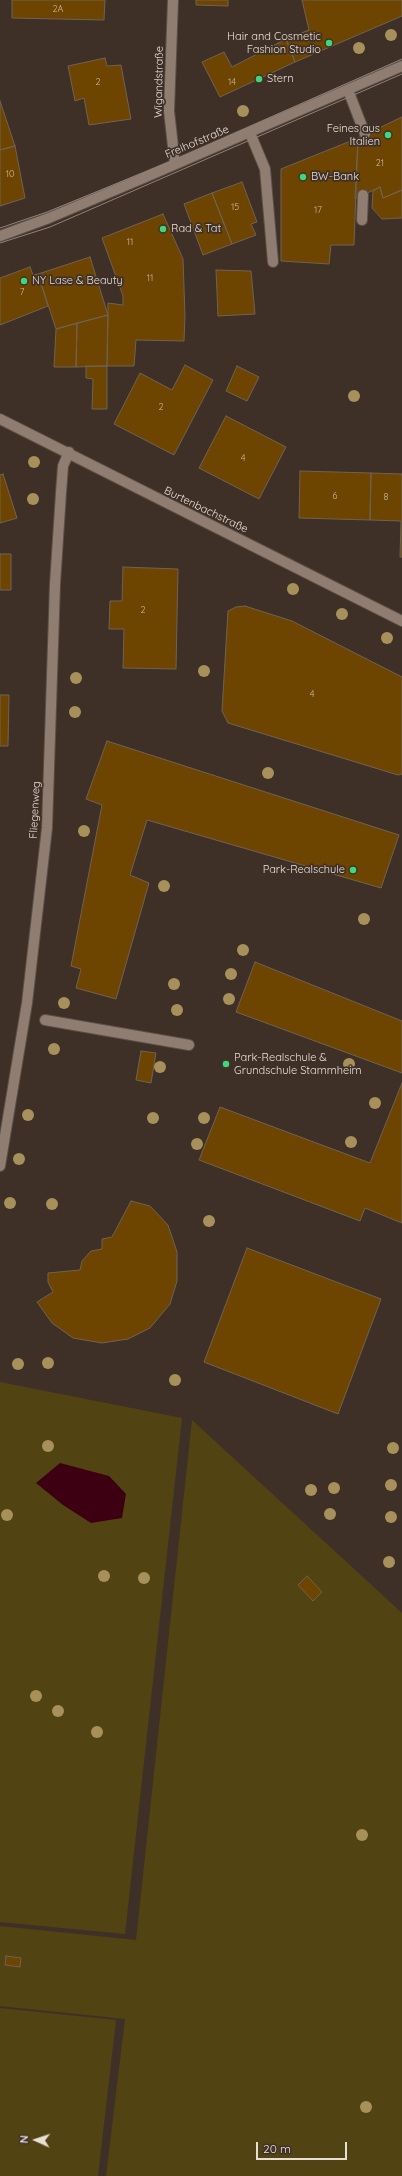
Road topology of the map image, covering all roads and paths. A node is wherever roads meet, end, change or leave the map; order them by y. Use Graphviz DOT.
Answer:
graph roads {
  1 [pos="172,0"];
  2 [pos="402,66"];
  3 [pos="348,90"];
  4 [pos="250,133"];
  5 [pos="366,134"];
  6 [pos="175,164"];
  7 [pos="363,195"];
  8 [pos="362,220"];
  9 [pos="0,236"];
  10 [pos="272,262"];
  11 [pos="0,419"];
  12 [pos="69,452"];
  13 [pos="402,621"];
  14 [pos="45,1020"];
  15 [pos="189,1045"];
  16 [pos="0,1166"];
  1 -- 6 [label="street, Wigandstraße"];
  2 -- 3 [label="street, Freihofstraße"];
  3 -- 4 [label="street, Freihofstraße"];
  3 -- 5 [label="street"];
  4 -- 6 [label="street, Freihofstraße"];
  4 -- 10 [label="street"];
  6 -- 9 [label="street, Freihofstraße"];
  7 -- 8 [label="street"];
  11 -- 12 [label="street, Burtenbachstraße"];
  12 -- 13 [label="street, Burtenbachstraße"];
  12 -- 16 [label="street, Fliegenweg"];
  14 -- 15 [label="street"];
}
